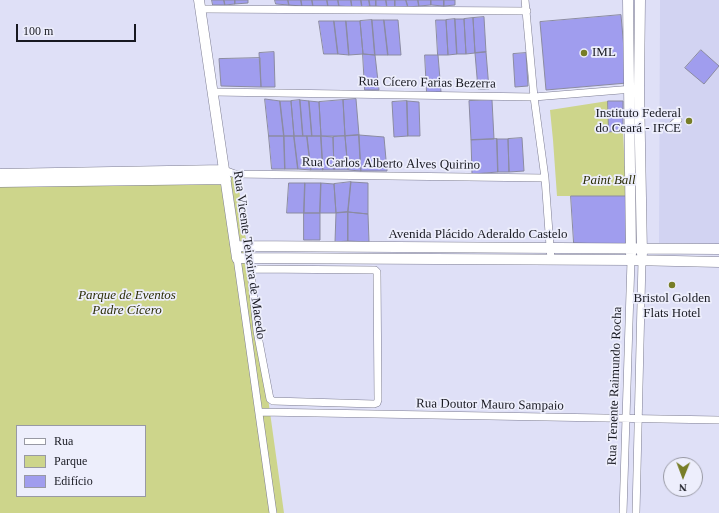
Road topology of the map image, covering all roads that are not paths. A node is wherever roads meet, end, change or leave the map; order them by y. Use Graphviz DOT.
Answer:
graph roads {
  1 [pos="525,0"];
  2 [pos="628,0"];
  3 [pos="640,0"];
  4 [pos="200,4"];
  5 [pos="526,12"];
  6 [pos="639,88"];
  7 [pos="628,89"];
  8 [pos="214,92"];
  9 [pos="534,97"];
  10 [pos="678,120"];
  11 [pos="669,128"];
  12 [pos="0,174"];
  13 [pos="225,174"];
  14 [pos="34,178"];
  15 [pos="546,178"];
  16 [pos="0,182"];
  17 [pos="236,246"];
  18 [pos="373,247"];
  19 [pos="550,248"];
  20 [pos="630,248"];
  21 [pos="642,248"];
  22 [pos="719,249"];
  23 [pos="237,258"];
  24 [pos="373,258"];
  25 [pos="551,260"];
  26 [pos="631,260"];
  27 [pos="642,260"];
  28 [pos="719,262"];
  29 [pos="257,331"];
  30 [pos="247,332"];
  31 [pos="629,339"];
  32 [pos="640,340"];
  33 [pos="260,412"];
  34 [pos="627,419"];
  35 [pos="638,419"];
  36 [pos="719,420"];
  37 [pos="273,513"];
  38 [pos="623,513"];
  39 [pos="636,513"];
  1 -- 5 [label="street"];
  2 -- 7 [label="street"];
  3 -- 6 [label="street"];
  4 -- 5 [label="street"];
  4 -- 8 [label="street, Rua Vicente Teixeira de Macedo"];
  5 -- 9 [label="street"];
  6 -- 7 [label="street, Rua Cícero Farias Bezerra"];
  6 -- 21 [label="street"];
  7 -- 9 [label="street, Rua Cícero Farias Bezerra"];
  7 -- 20 [label="street"];
  8 -- 9 [label="street, Rua Cícero Farias Bezerra"];
  8 -- 13 [label="street, Rua Vicente Teixeira de Macedo"];
  9 -- 15 [label="street"];
  10 -- 11 [label="street"];
  12 -- 14 [label="street"];
  13 -- 14 [label="street"];
  13 -- 15 [label="street, Rua Carlos Alberto Alves Quirino"];
  13 -- 17 [label="street, Rua Vicente Teixeira de Macedo"];
  14 -- 16 [label="street"];
  15 -- 19 [label="street"];
  17 -- 18 [label="street, Avenida Plácido Aderaldo Castelo"];
  17 -- 23 [label="street, Rua Vicente Teixeira de Macedo"];
  18 -- 19 [label="street, Avenida Plácido Aderaldo Castelo"];
  18 -- 24 [label="street"];
  19 -- 20 [label="street, Avenida Plácido Aderaldo Castelo"];
  19 -- 25 [label="street"];
  20 -- 21 [label="street, Avenida Plácido Aderaldo Castelo"];
  20 -- 26 [label="street"];
  21 -- 22 [label="street, Avenida Plácido Aderaldo Castelo"];
  21 -- 27 [label="street"];
  23 -- 24 [label="street, Avenida Plácido Aderaldo Castelo"];
  23 -- 30 [label="street, Rua Vicente Teixeira de Macedo"];
  24 -- 25 [label="street, Avenida Plácido Aderaldo Castelo"];
  25 -- 26 [label="street, Avenida Plácido Aderaldo Castelo"];
  26 -- 27 [label="street, Avenida Plácido Aderaldo Castelo"];
  26 -- 31 [label="street, Rua Tenente Raimundo Rocha"];
  27 -- 28 [label="street, Avenida Plácido Aderaldo Castelo"];
  27 -- 32 [label="street, Rua Tenente Raimundo Rocha"];
  29 -- 29 [label="street"];
  29 -- 30 [label="street"];
  30 -- 33 [label="street, Rua Vicente Teixeira de Macedo"];
  31 -- 32 [label="street"];
  31 -- 34 [label="street, Rua Tenente Raimundo Rocha"];
  32 -- 35 [label="street, Rua Tenente Raimundo Rocha"];
  33 -- 34 [label="street, Rua Doutor Mauro Sampaio"];
  33 -- 37 [label="street, Rua Vicente Teixeira de Macedo"];
  34 -- 35 [label="street, Rua Doutor Mauro Sampaio"];
  34 -- 38 [label="street, Rua Tenente Raimundo Rocha"];
  35 -- 36 [label="street, Rua Doutor Mauro Sampaio"];
  35 -- 39 [label="street, Rua Tenente Raimundo Rocha"];
}
